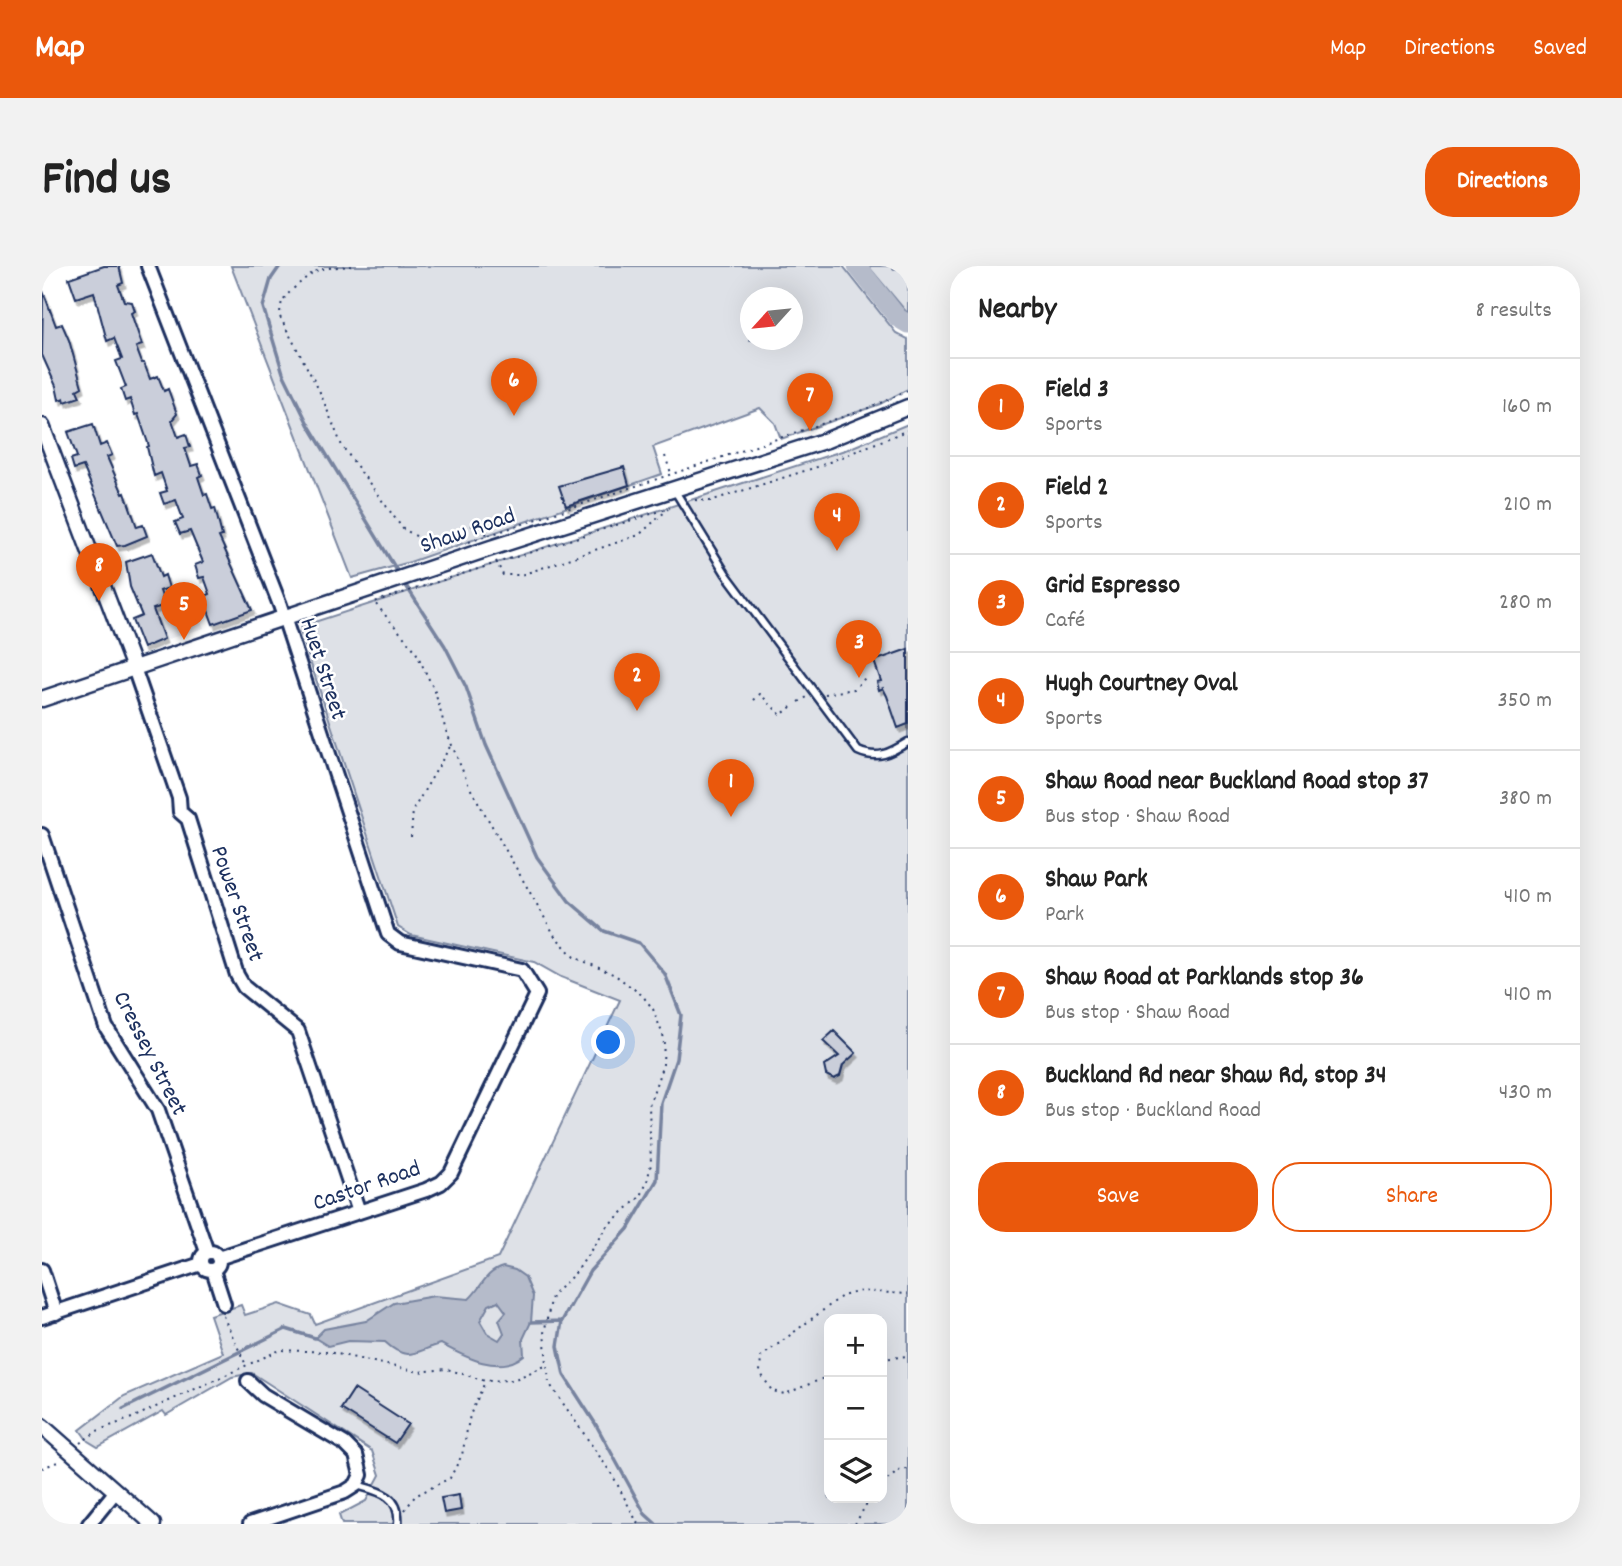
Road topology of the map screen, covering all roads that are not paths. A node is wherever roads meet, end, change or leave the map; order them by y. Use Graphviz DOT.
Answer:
graph roads {
  1 [pos="148,266"];
  2 [pos="908,407"];
  3 [pos="42,426"];
  4 [pos="673,481"];
  5 [pos="284,618"];
  6 [pos="134,668"];
  7 [pos="42,699"];
  8 [pos="908,742"];
  9 [pos="42,835"];
  10 [pos="536,989"];
  11 [pos="359,1212"];
  12 [pos="210,1261"];
  13 [pos="42,1270"];
  14 [pos="223,1304"];
  15 [pos="56,1313"];
  16 [pos="42,1317"];
  17 [pos="248,1381"];
  18 [pos="42,1426"];
  19 [pos="356,1485"];
  20 [pos="116,1491"];
  21 [pos="89,1524"];
  22 [pos="153,1524"];
  23 [pos="250,1524"];
  24 [pos="398,1524"];
  1 -- 5 [label="street, Huet Street"];
  2 -- 4 [label="street, Shaw Road"];
  3 -- 6 [label="street"];
  4 -- 5 [label="street, Shaw Road"];
  4 -- 8 [label="lane"];
  5 -- 6 [label="street, Shaw Road"];
  5 -- 10 [label="street, Huet Street"];
  6 -- 7 [label="street, Shaw Road"];
  6 -- 11 [label="street, Power Street"];
  9 -- 12 [label="street, Cressey Street"];
  10 -- 11 [label="street, Castor Road"];
  11 -- 12 [label="street, Castor Road"];
  12 -- 14 [label="street, Cressey Street"];
  12 -- 15 [label="street, Castor Road"];
  13 -- 15 [label="street"];
  15 -- 16 [label="street, Castor Road"];
  17 -- 19 [label="street"];
  18 -- 20 [label="street"];
  19 -- 23 [label="street"];
  19 -- 24 [label="lane"];
  20 -- 21 [label="street"];
  20 -- 22 [label="street"];
}
